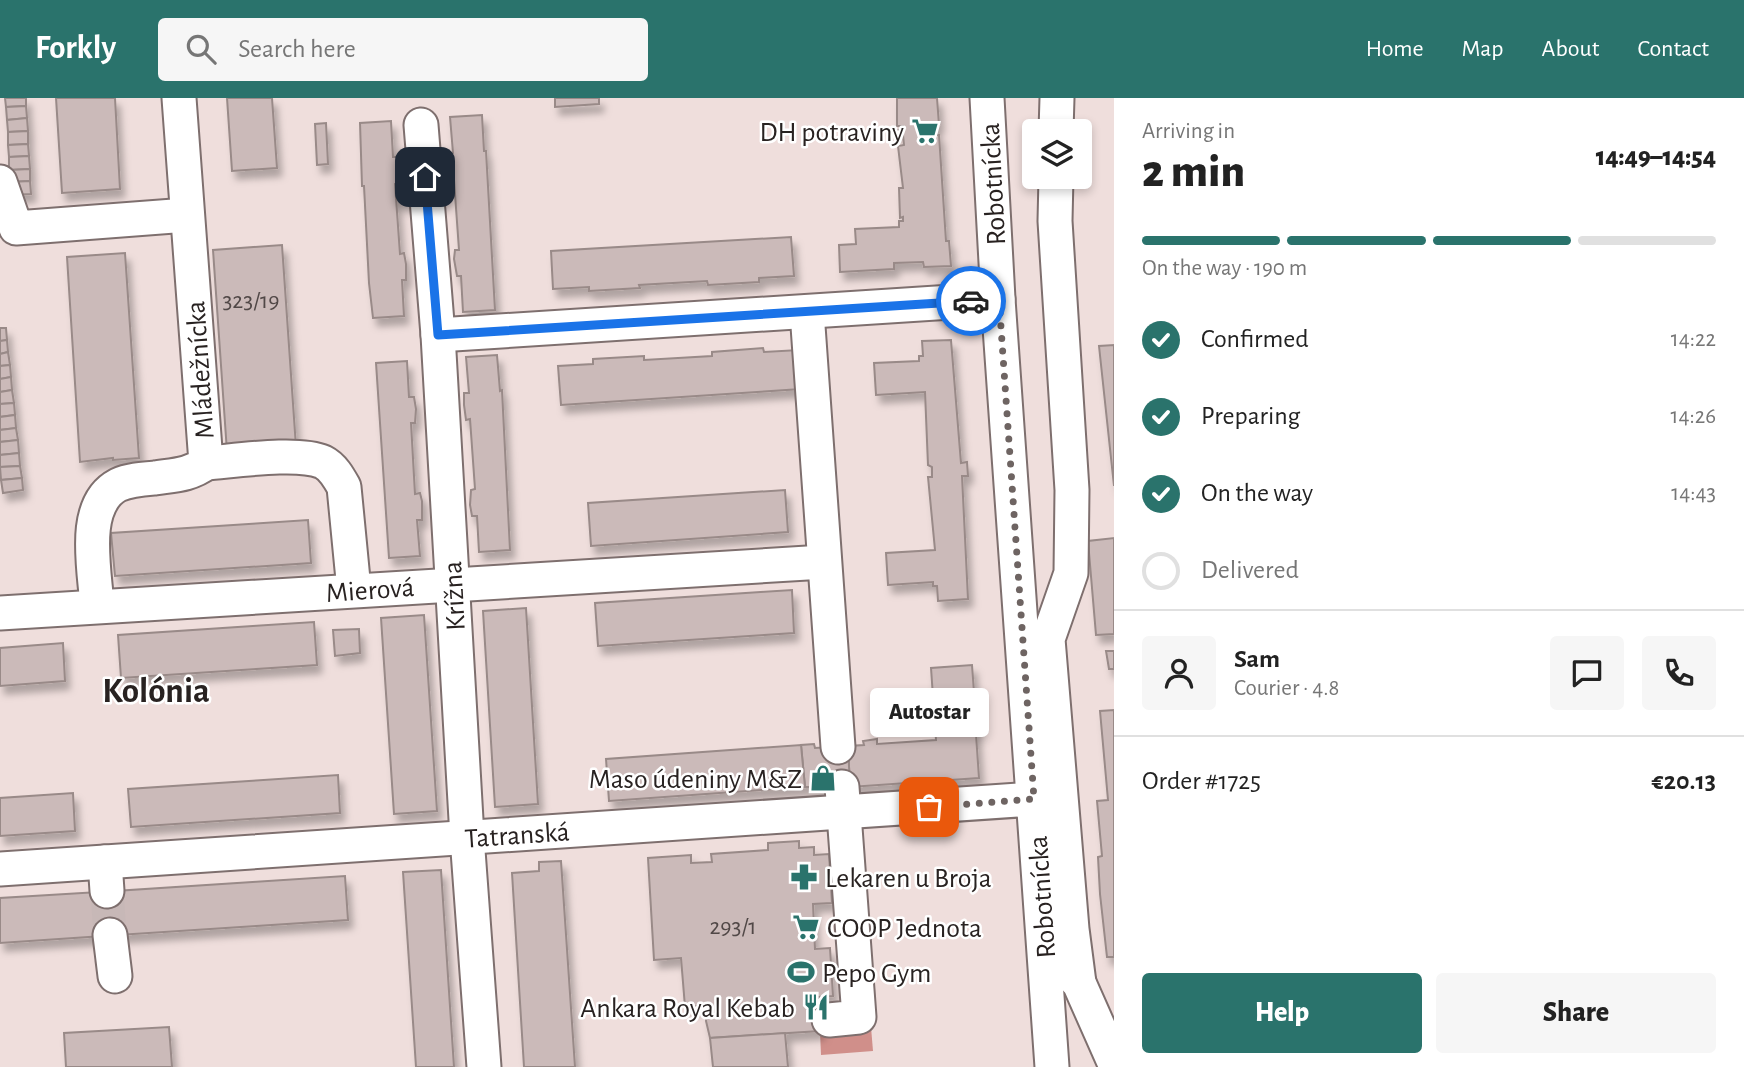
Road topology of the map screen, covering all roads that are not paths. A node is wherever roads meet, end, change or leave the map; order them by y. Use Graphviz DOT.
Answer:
graph roads {
  1 [pos="179,98"];
  2 [pos="987,98"];
  3 [pos="1057,98"];
  4 [pos="1056,119"];
  5 [pos="421,125"];
  6 [pos="0,182"];
  7 [pos="1056,189"];
  8 [pos="187,215"];
  9 [pos="999,299"];
  10 [pos="807,312"];
  11 [pos="438,335"];
  12 [pos="206,463"];
  13 [pos="824,562"];
  14 [pos="453,584"];
  15 [pos="354,590"];
  16 [pos="97,606"];
  17 [pos="0,613"];
  18 [pos="1036,637"];
  19 [pos="838,747"];
  20 [pos="843,799"];
  21 [pos="1034,799"];
  22 [pos="467,837"];
  23 [pos="0,869"];
  24 [pos="1072,929"];
  25 [pos="110,936"];
  26 [pos="1044,948"];
  27 [pos="115,976"];
  28 [pos="1079,983"];
  29 [pos="829,1020"];
  30 [pos="1114,1062"];
  31 [pos="484,1067"];
  32 [pos="1052,1067"];
  1 -- 8 [label="street, Mládežnícka"];
  2 -- 9 [label="street, Robotnícka"];
  3 -- 4 [label="street"];
  5 -- 11 [label="street, Krížna"];
  6 -- 8 [label="street"];
  7 -- 18 [label="street"];
  8 -- 12 [label="street, Mládežnícka"];
  9 -- 10 [label="street"];
  9 -- 18 [label="street, Robotnícka"];
  10 -- 11 [label="street"];
  10 -- 13 [label="street"];
  11 -- 14 [label="street, Krížna"];
  12 -- 15 [label="street"];
  12 -- 16 [label="street, Mládežnícka"];
  13 -- 14 [label="street, Mierová"];
  13 -- 19 [label="street"];
  14 -- 15 [label="street, Mierová"];
  14 -- 22 [label="street, Krížna"];
  15 -- 16 [label="street, Mierová"];
  16 -- 17 [label="street, Mierová"];
  18 -- 21 [label="street, Robotnícka"];
  18 -- 24 [label="street"];
  20 -- 21 [label="street, Tatranská"];
  20 -- 22 [label="street, Tatranská"];
  20 -- 29 [label="street"];
  21 -- 26 [label="street, Robotnícka"];
  22 -- 23 [label="street, Tatranská"];
  22 -- 31 [label="street, Krížna"];
  24 -- 26 [label="street"];
  24 -- 28 [label="street"];
  25 -- 27 [label="street"];
  26 -- 28 [label="street"];
  26 -- 32 [label="street, Robotnícka"];
  28 -- 30 [label="street"];
}
